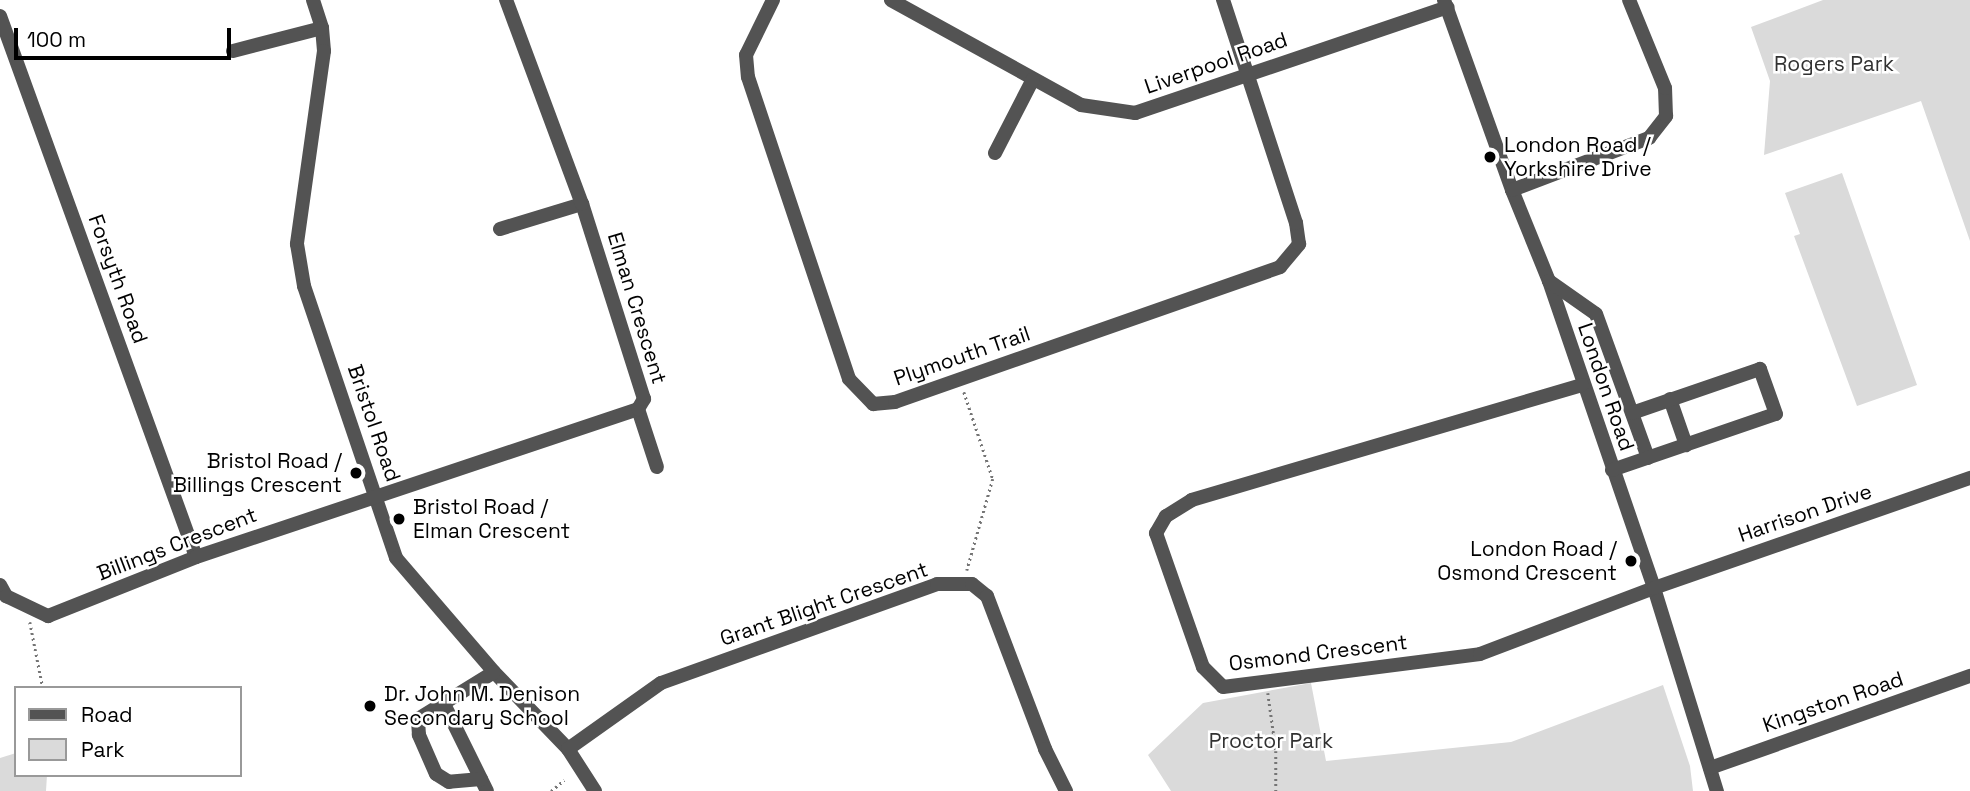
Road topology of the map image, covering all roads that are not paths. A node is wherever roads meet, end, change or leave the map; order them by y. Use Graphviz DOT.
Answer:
graph roads {
  1 [pos="313,0"];
  2 [pos="506,0"];
  3 [pos="772,0"];
  4 [pos="891,0"];
  5 [pos="1223,0"];
  6 [pos="1629,0"];
  7 [pos="1446,4"];
  8 [pos="0,16"];
  9 [pos="322,28"];
  10 [pos="233,51"];
  11 [pos="1246,75"];
  12 [pos="1033,79"];
  13 [pos="996,153"];
  14 [pos="1512,190"];
  15 [pos="582,204"];
  16 [pos="500,229"];
  17 [pos="1549,281"];
  18 [pos="1582,385"];
  19 [pos="1670,399"];
  20 [pos="638,409"];
  21 [pos="1632,413"];
  22 [pos="1686,445"];
  23 [pos="1648,458"];
  24 [pos="657,467"];
  25 [pos="1612,470"];
  26 [pos="1970,478"];
  27 [pos="377,494"];
  28 [pos="195,557"];
  29 [pos="0,585"];
  30 [pos="1654,587"];
  31 [pos="494,672"];
  32 [pos="1970,676"];
  33 [pos="443,702"];
  34 [pos="568,749"];
  35 [pos="1710,768"];
  36 [pos="484,785"];
  37 [pos="595,791"];
  38 [pos="1066,791"];
  39 [pos="1717,791"];
  1 -- 9 [label="street, Bristol Road"];
  2 -- 15 [label="street, Elman Crescent"];
  3 -- 11 [label="street, Plymouth Trail"];
  4 -- 12 [label="street, Liverpool Road"];
  5 -- 11 [label="street, Plymouth Trail"];
  6 -- 14 [label="street"];
  7 -- 11 [label="street, Liverpool Road"];
  7 -- 14 [label="street, London Road"];
  8 -- 28 [label="street, Forsyth Road"];
  9 -- 10 [label="street"];
  9 -- 27 [label="street, Bristol Road"];
  11 -- 12 [label="street, Liverpool Road"];
  12 -- 13 [label="street"];
  14 -- 17 [label="street, London Road"];
  15 -- 16 [label="street"];
  15 -- 20 [label="street, Elman Crescent"];
  17 -- 18 [label="street, London Road"];
  17 -- 21 [label="street"];
  18 -- 25 [label="street, London Road"];
  18 -- 30 [label="street, Osmond Crescent"];
  19 -- 21 [label="street"];
  19 -- 22 [label="street"];
  19 -- 22 [label="street"];
  20 -- 24 [label="street"];
  20 -- 27 [label="street, Elman Crescent"];
  21 -- 23 [label="street"];
  22 -- 23 [label="street"];
  23 -- 25 [label="street"];
  25 -- 30 [label="street, London Road"];
  26 -- 30 [label="street, Harrison Drive"];
  27 -- 28 [label="street, Billings Crescent"];
  27 -- 31 [label="street, Bristol Road"];
  28 -- 29 [label="street, Billings Crescent"];
  30 -- 35 [label="street, London Road"];
  31 -- 33 [label="street"];
  31 -- 34 [label="street, Bristol Road"];
  32 -- 35 [label="street, Kingston Road"];
  33 -- 36 [label="street"];
  33 -- 36 [label="street"];
  34 -- 37 [label="street, Bristol Road"];
  34 -- 38 [label="street, Grant Blight Crescent"];
  35 -- 39 [label="street, London Road"];
}
